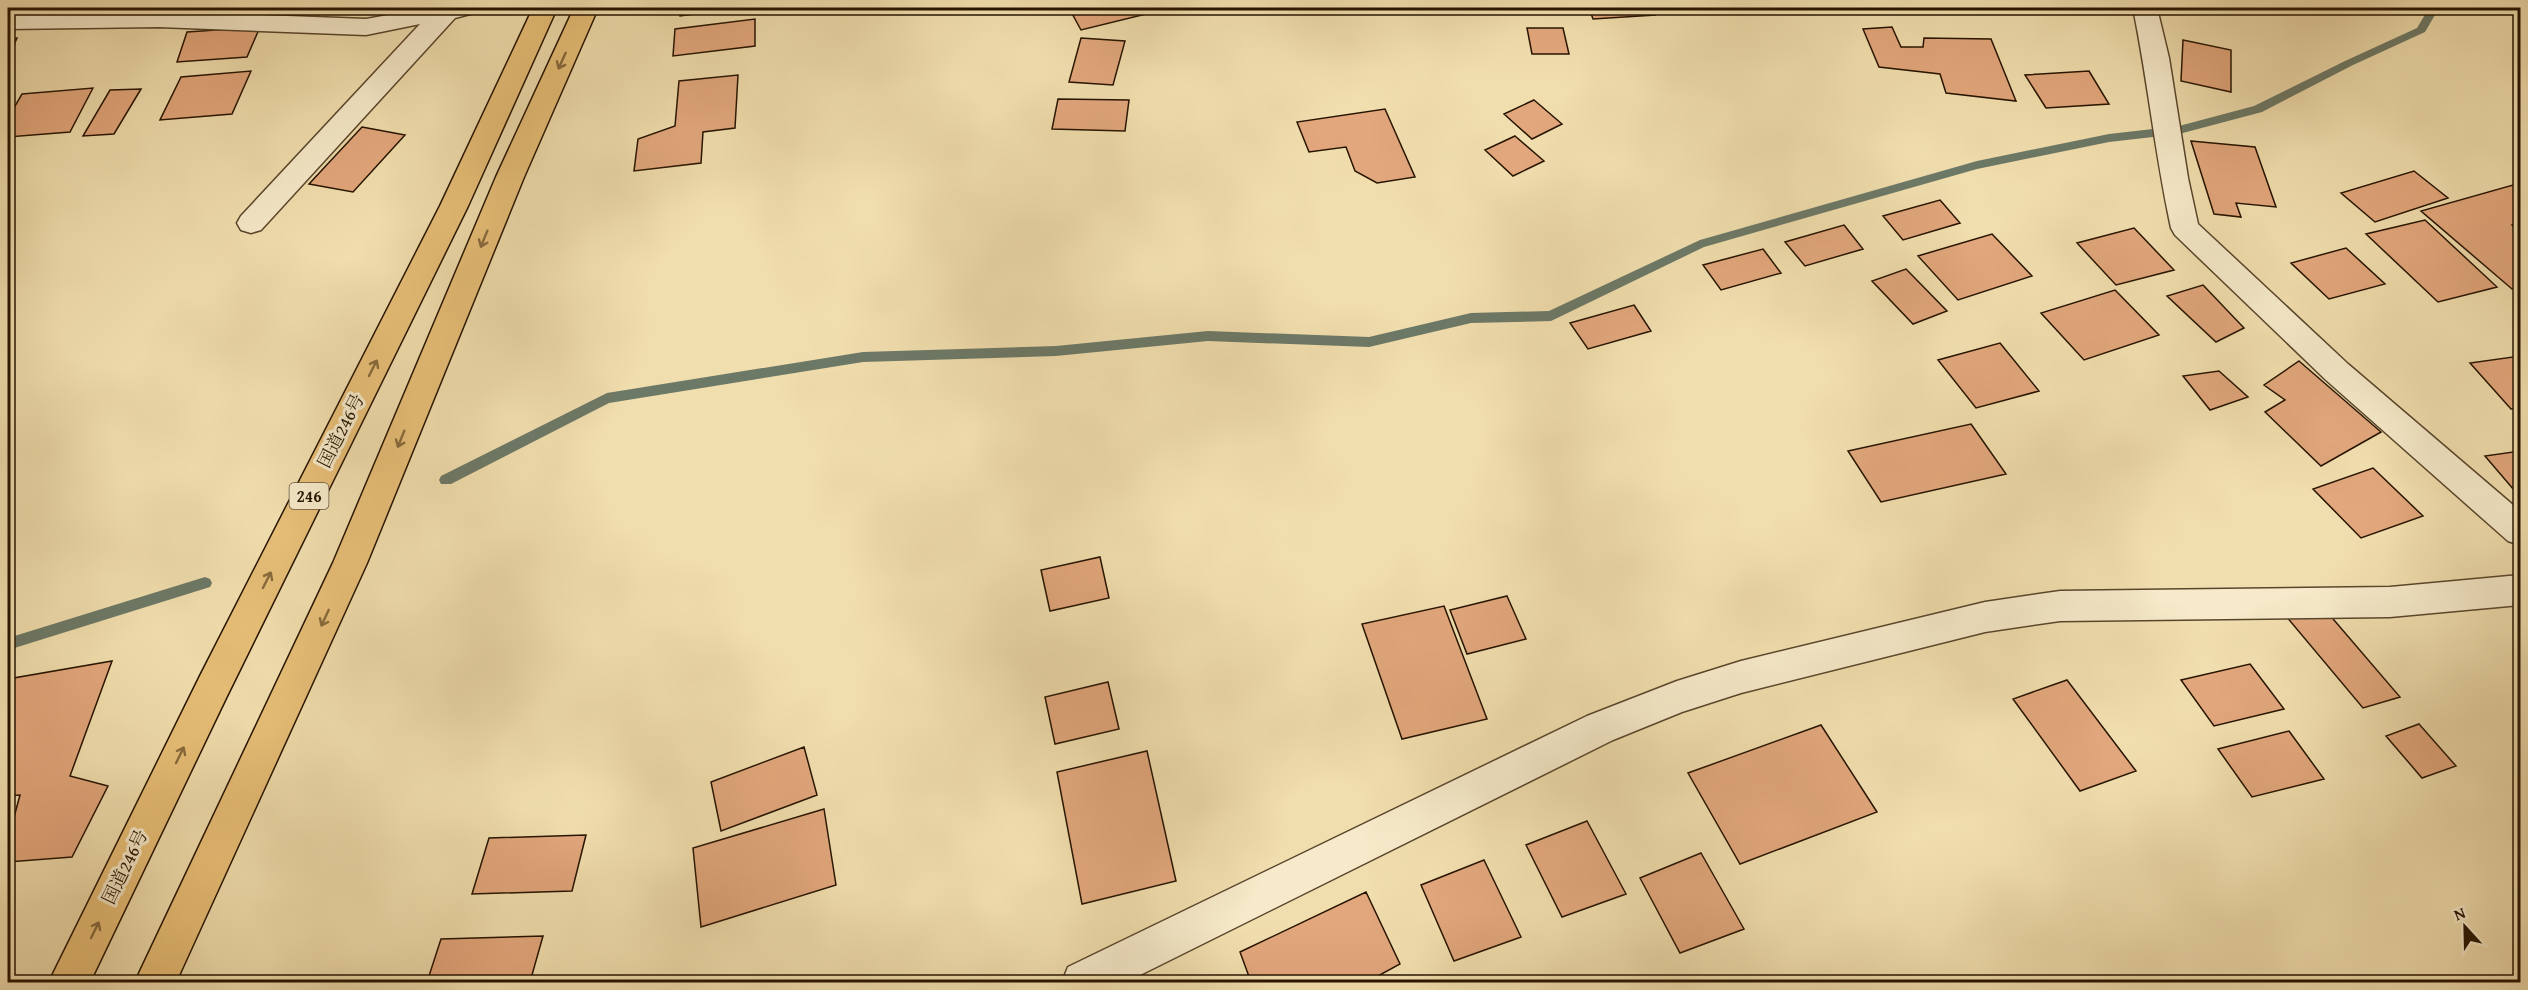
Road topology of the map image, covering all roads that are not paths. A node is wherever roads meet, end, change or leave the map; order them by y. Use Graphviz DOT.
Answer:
graph roads {
  1 [pos="545,8"];
  2 [pos="586,8"];
  3 [pos="2145,8"];
  4 [pos="455,10"];
  5 [pos="8,21"];
  6 [pos="251,223"];
  7 [pos="2520,531"];
  8 [pos="2520,590"];
  9 [pos="69,982"];
  10 [pos="155,982"];
  11 [pos="1083,982"];
  9 -- 1 [label="highway, 国道246号 / 246, one-way"];
  2 -- 10 [label="highway, one-way"];
  3 -- 7 [label="street"];
  4 -- 5 [label="street"];
  4 -- 6 [label="street"];
  8 -- 11 [label="street"];
}
